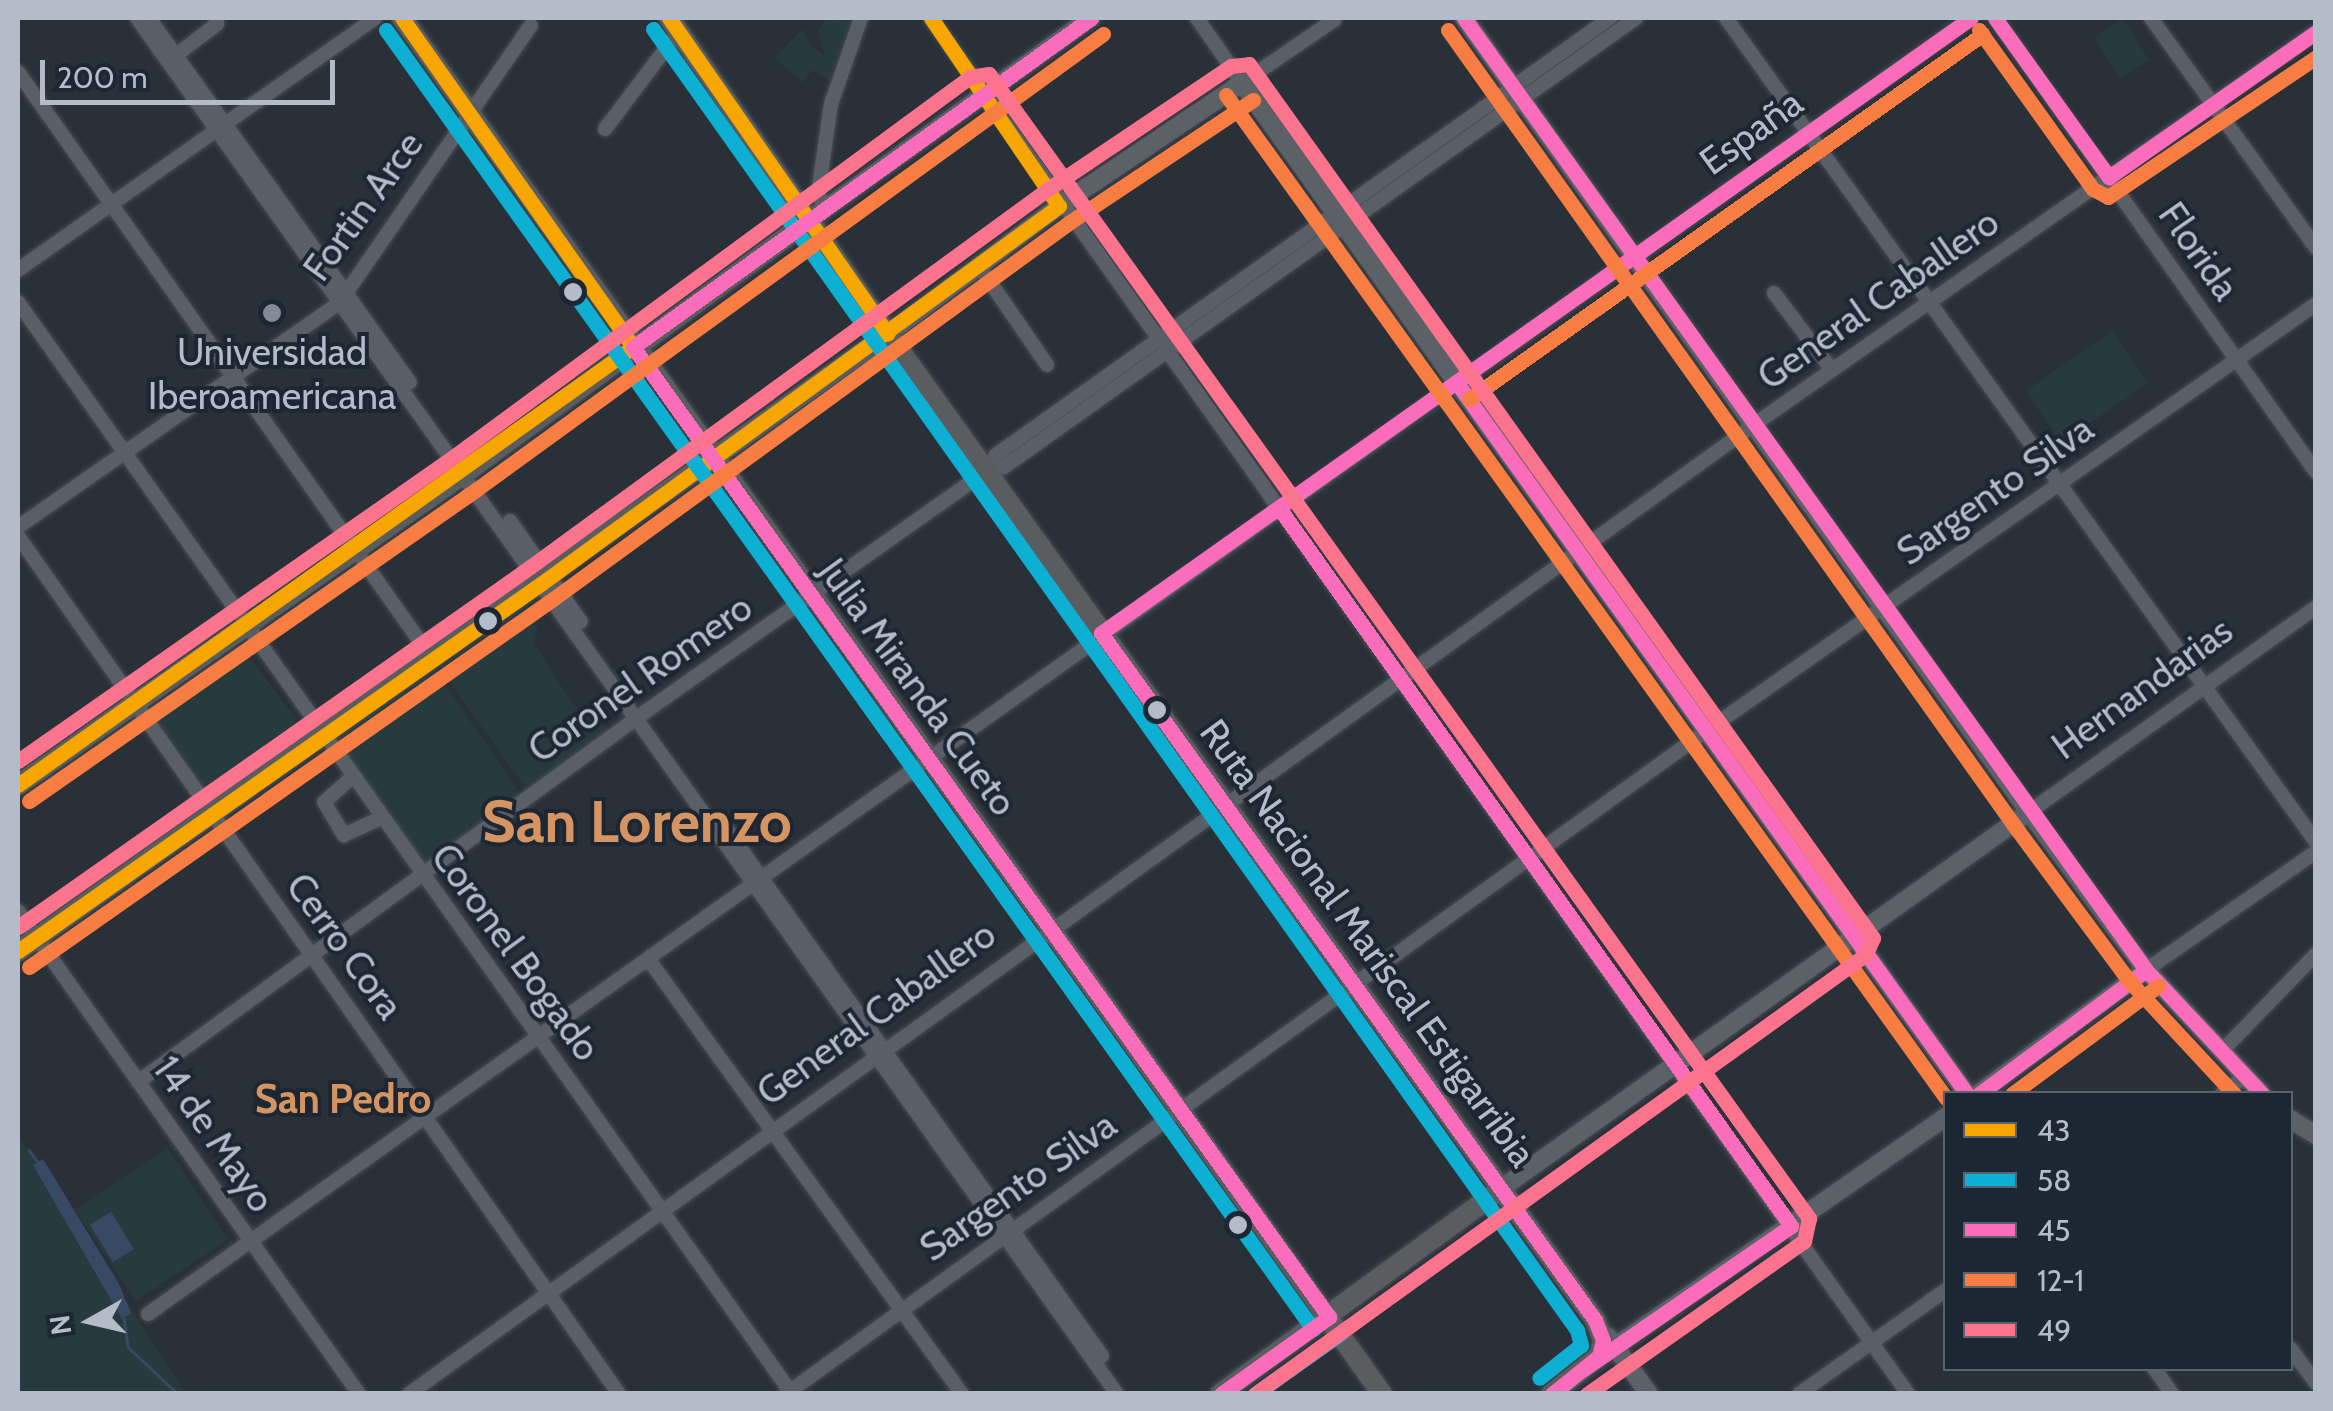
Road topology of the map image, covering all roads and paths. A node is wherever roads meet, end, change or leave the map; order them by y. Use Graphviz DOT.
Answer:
graph roads {
  1 [pos="137,18"];
  2 [pos="149,18"];
  3 [pos="216,18"];
  4 [pos="374,18"];
  5 [pos="402,18"];
  6 [pos="861,18"];
  7 [pos="931,18"];
  8 [pos="1091,18"];
  9 [pos="1196,18"];
  10 [pos="1464,18"];
  11 [pos="1610,18"];
  12 [pos="1636,18"];
  13 [pos="1726,18"];
  14 [pos="1972,18"];
  15 [pos="1996,18"];
  16 [pos="2151,18"];
  17 [pos="2306,18"];
  18 [pos="1334,20"];
  19 [pos="674,24"];
  20 [pos="531,26"];
  21 [pos="2316,32"];
  22 [pos="176,56"];
  23 [pos="18,72"];
  24 [pos="1242,84"];
  25 [pos="982,94"];
  26 [pos="1518,94"];
  27 [pos="2210,104"];
  28 [pos="468,113"];
  29 [pos="219,128"];
  30 [pos="605,129"];
  31 [pos="1808,130"];
  32 [pos="2108,177"];
  33 [pos="112,204"];
  34 [pos="1059,206"];
  35 [pos="814,207"];
  36 [pos="1339,221"];
  37 [pos="2316,248"];
  38 [pos="1631,259"];
  39 [pos="979,266"];
  40 [pos="18,270"];
  41 [pos="1774,293"];
  42 [pos="343,298"];
  43 [pos="18,302"];
  44 [pos="1933,303"];
  45 [pos="2316,304"];
  46 [pos="888,334"];
  47 [pos="633,347"];
  48 [pos="1160,348"];
  49 [pos="2236,360"];
  50 [pos="1047,365"];
  51 [pos="1832,370"];
  52 [pos="234,378"];
  53 [pos="1457,384"];
  54 [pos="1752,426"];
  55 [pos="122,456"];
  56 [pos="712,458"];
  57 [pos="468,469"];
  58 [pos="987,471"];
  59 [pos="2316,472"];
  60 [pos="2060,484"];
  61 [pos="1279,508"];
  62 [pos="18,527"];
  63 [pos="18,536"];
  64 [pos="353,545"];
  65 [pos="1580,553"];
  66 [pos="546,580"];
  67 [pos="811,598"];
  68 [pos="2316,607"];
  69 [pos="1886,608"];
  70 [pos="242,624"];
  71 [pos="1101,634"];
  72 [pos="431,656"];
  73 [pos="1404,680"];
  74 [pos="2204,686"];
  75 [pos="130,704"];
  76 [pos="641,715"];
  77 [pos="1706,731"];
  78 [pos="321,735"];
  79 [pos="926,760"];
  80 [pos="351,778"];
  81 [pos="18,785"];
  82 [pos="1225,804"];
  83 [pos="2029,812"];
  84 [pos="210,814"];
  85 [pos="380,818"];
  86 [pos="2316,842"];
  87 [pos="2316,852"];
  88 [pos="1533,859"];
  89 [pos="422,878"];
  90 [pos="759,883"];
  91 [pos="18,911"];
  92 [pos="1051,928"];
  93 [pos="36,938"];
  94 [pos="1853,939"];
  95 [pos="18,950"];
  96 [pos="2316,954"];
  97 [pos="312,955"];
  98 [pos="650,960"];
  99 [pos="2146,970"];
  100 [pos="1356,988"];
  101 [pos="539,1039"];
  102 [pos="2222,1051"];
  103 [pos="880,1052"];
  104 [pos="1674,1064"];
  105 [pos="2245,1076"];
  106 [pos="138,1082"];
  107 [pos="1965,1091"];
  108 [pos="1982,1091"];
  109 [pos="2226,1091"];
  110 [pos="2259,1091"];
  111 [pos="1181,1112"];
  112 [pos="428,1118"];
  113 [pos="1943,1118"];
  114 [pos="2293,1120"];
  115 [pos="771,1128"];
  116 [pos="2316,1135"];
  117 [pos="1502,1188"];
  118 [pos="658,1208"];
  119 [pos="1791,1226"];
  120 [pos="1008,1230"];
  121 [pos="250,1242"];
  122 [pos="1943,1292"];
  123 [pos="545,1295"];
  124 [pos="900,1308"];
  125 [pos="148,1314"];
  126 [pos="1329,1317"];
  127 [pos="1595,1320"];
  128 [pos="1872,1341"];
  129 [pos="1616,1347"];
  130 [pos="2293,1352"];
  131 [pos="1593,1363"];
  132 [pos="2156,1371"];
  133 [pos="2316,1384"];
  134 [pos="789,1392"];
  135 [pos="2170,1392"];
  136 [pos="359,1394"];
  137 [pos="410,1394"];
  138 [pos="618,1394"];
  139 [pos="962,1394"];
  140 [pos="1117,1394"];
  141 [pos="1128,1394"];
  142 [pos="1220,1394"];
  143 [pos="1382,1394"];
  144 [pos="1551,1394"];
  145 [pos="1649,1394"];
  146 [pos="1799,1394"];
  147 [pos="1908,1394"];
  148 [pos="2150,1394"];
  1 -- 29 [label="street"];
  2 -- 22 [label="street"];
  3 -- 22 [label="street"];
  4 -- 29 [label="street"];
  5 -- 28 [label="highway, Julia Miranda Cueto"];
  6 -- 35 [label="street"];
  7 -- 25 [label="street"];
  8 -- 25 [label="main road"];
  9 -- 24 [label="street"];
  10 -- 26 [label="main road"];
  11 -- 26 [label="street, Coronel Romero"];
  12 -- 26 [label="street, Coronel Romero"];
  13 -- 31 [label="street"];
  14 -- 31 [label="street, España"];
  15 -- 32 [label="street, Florida"];
  16 -- 27 [label="street"];
  17 -- 21 [label="street"];
  18 -- 24 [label="street"];
  19 -- 30 [label="street"];
  19 -- 35 [label="highway, Ruta Nacional Mariscal Estigarribia"];
  20 -- 28 [label="street, Fortin Arce"];
  21 -- 27 [label="street, General Caballero"];
  22 -- 29 [label="street"];
  23 -- 33 [label="street"];
  24 -- 34 [label="main road"];
  24 -- 36 [label="main road"];
  25 -- 34 [label="street"];
  25 -- 35 [label="main road"];
  26 -- 36 [label="street, Coronel Romero"];
  26 -- 38 [label="main road"];
  27 -- 32 [label="street, General Caballero"];
  27 -- 37 [label="street"];
  28 -- 42 [label="street, Fortin Arce"];
  28 -- 47 [label="highway, Julia Miranda Cueto"];
  29 -- 33 [label="street"];
  29 -- 42 [label="street"];
  31 -- 38 [label="street, España"];
  31 -- 44 [label="street"];
  32 -- 44 [label="street, General Caballero"];
  32 -- 49 [label="street, Florida"];
  33 -- 40 [label="street"];
  33 -- 52 [label="street"];
  34 -- 39 [label="main road"];
  34 -- 48 [label="street"];
  35 -- 46 [label="highway, Ruta Nacional Mariscal Estigarribia"];
  35 -- 47 [label="highway"];
  36 -- 48 [label="street, Coronel Romero"];
  36 -- 53 [label="main road"];
  38 -- 53 [label="street, España"];
  38 -- 54 [label="main road"];
  39 -- 46 [label="main road"];
  39 -- 50 [label="street"];
  41 -- 51 [label="street"];
  42 -- 52 [label="street, Fortin Arce"];
  42 -- 57 [label="street"];
  43 -- 55 [label="street, Coronel Bogado"];
  44 -- 51 [label="street, General Caballero"];
  44 -- 60 [label="street"];
  45 -- 49 [label="street, Sargento Silva"];
  46 -- 56 [label="highway"];
  46 -- 58 [label="highway, Ruta Nacional Mariscal Estigarribia"];
  47 -- 56 [label="highway, Julia Miranda Cueto"];
  47 -- 57 [label="highway"];
  48 -- 58 [label="street, Coronel Romero"];
  48 -- 61 [label="street"];
  49 -- 59 [label="street, Florida"];
  49 -- 60 [label="street, Sargento Silva"];
  51 -- 54 [label="street, General Caballero"];
  52 -- 55 [label="street, Fortin Arce"];
  52 -- 64 [label="street"];
  53 -- 61 [label="street, España"];
  53 -- 65 [label="main road"];
  54 -- 65 [label="street, General Caballero"];
  54 -- 69 [label="main road"];
  55 -- 62 [label="street, Fortin Arce"];
  55 -- 70 [label="street, Coronel Bogado"];
  56 -- 66 [label="highway"];
  56 -- 67 [label="highway, Julia Miranda Cueto"];
  57 -- 64 [label="highway"];
  57 -- 66 [label="street"];
  58 -- 67 [label="street, Coronel Romero"];
  58 -- 71 [label="highway, Ruta Nacional Mariscal Estigarribia"];
  60 -- 69 [label="street, Sargento Silva"];
  60 -- 74 [label="street"];
  61 -- 71 [label="street, España"];
  61 -- 73 [label="street"];
  63 -- 75 [label="street, Cerro Cora"];
  64 -- 70 [label="highway"];
  64 -- 72 [label="street"];
  65 -- 73 [label="street, General Caballero"];
  65 -- 77 [label="main road"];
  66 -- 72 [label="highway"];
  66 -- 76 [label="street"];
  67 -- 76 [label="street, Coronel Romero"];
  67 -- 79 [label="highway, Julia Miranda Cueto"];
  68 -- 74 [label="street, Hernandarias"];
  69 -- 77 [label="street, Sargento Silva"];
  69 -- 83 [label="main road"];
  70 -- 75 [label="highway"];
  70 -- 78 [label="street, Coronel Bogado"];
  71 -- 79 [label="street, España"];
  71 -- 82 [label="highway, Ruta Nacional Mariscal Estigarribia"];
  72 -- 78 [label="highway"];
  73 -- 82 [label="street, General Caballero"];
  73 -- 88 [label="street"];
  74 -- 83 [label="street, Hernandarias"];
  74 -- 86 [label="street"];
  75 -- 81 [label="highway"];
  75 -- 84 [label="street, Cerro Cora"];
  76 -- 89 [label="street, Coronel Romero"];
  76 -- 90 [label="street"];
  77 -- 88 [label="street, Sargento Silva"];
  77 -- 94 [label="main road"];
  78 -- 80 [label="street, Coronel Bogado"];
  78 -- 84 [label="highway"];
  79 -- 90 [label="street, España"];
  79 -- 92 [label="highway, Julia Miranda Cueto"];
  80 -- 85 [label="street, Coronel Bogado"];
  80 -- 85 [label="street"];
  82 -- 92 [label="street, General Caballero"];
  82 -- 100 [label="highway, Ruta Nacional Mariscal Estigarribia"];
  83 -- 94 [label="main road, Hernandarias"];
  83 -- 99 [label="main road"];
  84 -- 93 [label="highway"];
  84 -- 97 [label="street, Cerro Cora"];
  85 -- 89 [label="street, Coronel Bogado"];
  87 -- 99 [label="street"];
  88 -- 100 [label="street, Sargento Silva"];
  88 -- 104 [label="street"];
  89 -- 97 [label="street, Coronel Romero"];
  89 -- 101 [label="street, Coronel Bogado"];
  90 -- 98 [label="street, España"];
  90 -- 103 [label="street"];
  91 -- 93 [label="street, 14 de Mayo"];
  92 -- 103 [label="street, General Caballero"];
  92 -- 111 [label="highway, Julia Miranda Cueto"];
  93 -- 95 [label="highway"];
  93 -- 106 [label="street, 14 de Mayo"];
  94 -- 104 [label="main road, Hernandarias"];
  94 -- 107 [label="main road"];
  96 -- 102 [label="street"];
  97 -- 106 [label="street, Coronel Romero"];
  97 -- 112 [label="street, Cerro Cora"];
  98 -- 101 [label="street, España"];
  98 -- 115 [label="street"];
  99 -- 102 [label="main road"];
  99 -- 108 [label="main road"];
  100 -- 111 [label="street, Sargento Silva"];
  100 -- 117 [label="highway, Ruta Nacional Mariscal Estigarribia"];
  101 -- 112 [label="street, España"];
  101 -- 118 [label="street, Coronel Bogado"];
  102 -- 105 [label="main road"];
  103 -- 115 [label="street, General Caballero"];
  103 -- 120 [label="street"];
  104 -- 117 [label="main road, Hernandarias"];
  104 -- 119 [label="street"];
  105 -- 109 [label="street"];
  105 -- 110 [label="main road"];
  106 -- 121 [label="street, 14 de Mayo"];
  111 -- 120 [label="street, Sargento Silva"];
  111 -- 126 [label="highway, Julia Miranda Cueto"];
  112 -- 121 [label="street, España"];
  112 -- 123 [label="street, Cerro Cora"];
  113 -- 119 [label="main road"];
  114 -- 116 [label="main road"];
  115 -- 118 [label="street, General Caballero"];
  115 -- 124 [label="street"];
  117 -- 126 [label="highway, Hernandarias"];
  117 -- 127 [label="highway, Ruta Nacional Mariscal Estigarribia"];
  118 -- 123 [label="street, General Caballero"];
  118 -- 134 [label="street, Coronel Bogado"];
  119 -- 128 [label="street"];
  119 -- 129 [label="main road"];
  120 -- 124 [label="street, Sargento Silva"];
  120 -- 140 [label="street"];
  120 -- 141 [label="street"];
  121 -- 125 [label="street, España"];
  121 -- 136 [label="street, 14 de Mayo"];
  122 -- 128 [label="street"];
  123 -- 137 [label="street, General Caballero"];
  123 -- 138 [label="street, Cerro Cora"];
  124 -- 134 [label="street, Sargento Silva"];
  124 -- 139 [label="street"];
  126 -- 142 [label="highway, Hernandarias"];
  126 -- 143 [label="highway, Julia Miranda Cueto"];
  127 -- 129 [label="main road"];
  127 -- 131 [label="highway"];
  128 -- 146 [label="street"];
  128 -- 147 [label="street"];
  129 -- 131 [label="main road"];
  129 -- 145 [label="main road"];
  130 -- 133 [label="street"];
  131 -- 144 [label="highway"];
  132 -- 135 [label="street"];
  135 -- 148 [label="street"];
}
